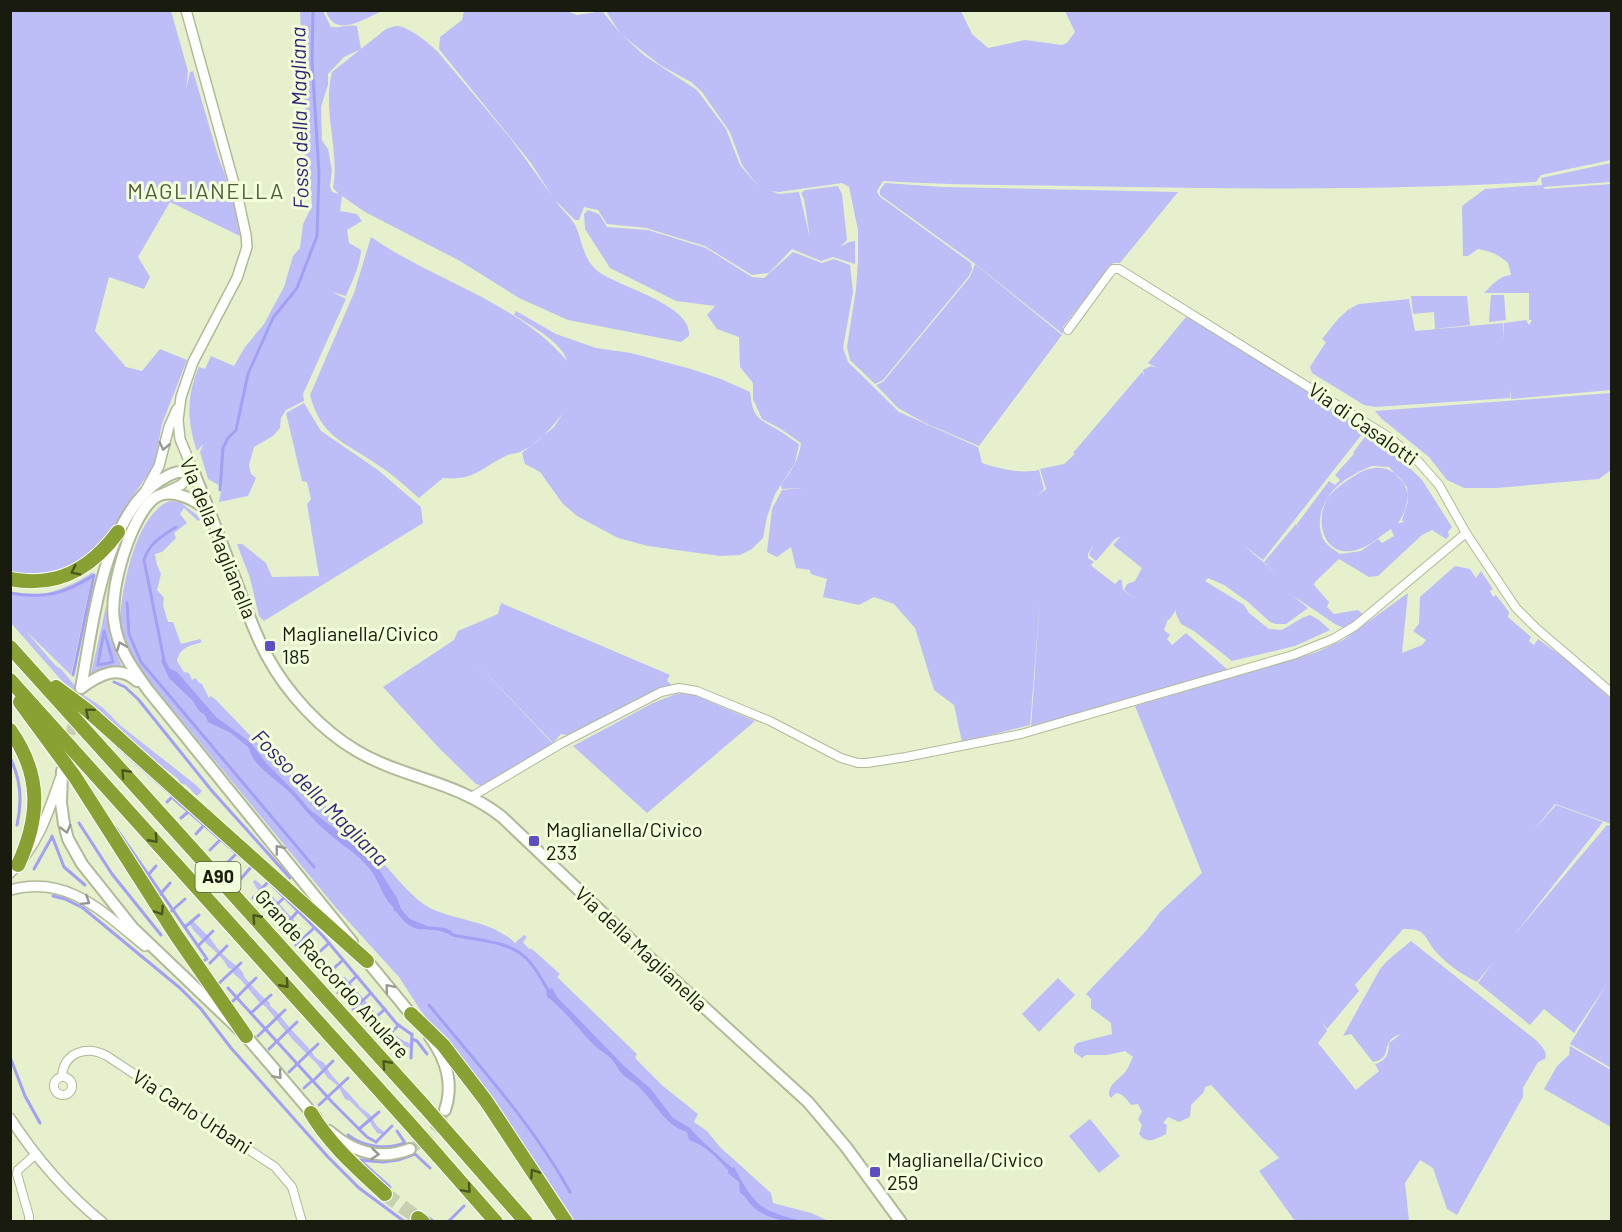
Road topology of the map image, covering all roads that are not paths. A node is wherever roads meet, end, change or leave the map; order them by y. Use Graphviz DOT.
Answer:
graph roads {
  1 [pos="186,10"];
  2 [pos="1068,330"];
  3 [pos="180,401"];
  4 [pos="194,473"];
  5 [pos="146,490"];
  6 [pos="156,497"];
  7 [pos="212,516"];
  8 [pos="118,532"];
  9 [pos="1466,533"];
  10 [pos="10,579"];
  11 [pos="10,647"];
  12 [pos="24,661"];
  13 [pos="10,680"];
  14 [pos="10,688"];
  15 [pos="148,690"];
  16 [pos="1611,693"];
  17 [pos="10,730"];
  18 [pos="62,771"];
  19 [pos="471,797"];
  20 [pos="14,869"];
  21 [pos="10,890"];
  22 [pos="164,960"];
  23 [pos="367,961"];
  24 [pos="411,1014"];
  25 [pos="246,1036"];
  26 [pos="62,1076"];
  27 [pos="445,1110"];
  28 [pos="311,1113"];
  29 [pos="10,1118"];
  30 [pos="410,1149"];
  31 [pos="35,1155"];
  32 [pos="385,1194"];
  33 [pos="31,1220"];
  34 [pos="102,1221"];
  35 [pos="302,1221"];
  36 [pos="496,1221"];
  37 [pos="526,1221"];
  38 [pos="566,1221"];
  39 [pos="901,1221"];
  1 -- 3 [label="street, Via della Maglianella"];
  2 -- 9 [label="street, Via di Casalotti"];
  3 -- 4 [label="street, Via della Maglianella"];
  3 -- 5 [label="street, one-way"];
  4 -- 5 [label="main road"];
  4 -- 6 [label="street"];
  4 -- 7 [label="main road, Via della Maglianella"];
  5 -- 8 [label="main road"];
  6 -- 7 [label="main road"];
  15 -- 6 [label="main road, one-way"];
  7 -- 19 [label="main road, Via della Maglianella"];
  8 -- 10 [label="highway, one-way"];
  8 -- 15 [label="main road"];
  9 -- 16 [label="street, Via di Casalotti"];
  9 -- 19 [label="street"];
  11 -- 12 [label="highway, Grande Raccordo Anulare / A90"];
  23 -- 12 [label="highway, one-way"];
  37 -- 12 [label="highway, Grande Raccordo Anulare / A90, one-way, bridge"];
  13 -- 36 [label="highway, A90, one-way, bridge"];
  14 -- 25 [label="highway, one-way"];
  23 -- 15 [label="main road, one-way"];
  17 -- 20 [label="highway"];
  18 -- 20 [label="street"];
  18 -- 22 [label="main road, one-way"];
  19 -- 39 [label="main road, Via della Maglianella"];
  21 -- 22 [label="street, one-way"];
  22 -- 25 [label="main road"];
  24 -- 23 [label="main road, one-way"];
  24 -- 27 [label="main road"];
  38 -- 24 [label="highway, one-way"];
  25 -- 28 [label="main road, one-way"];
  26 -- 35 [label="street, Via Carlo Urbani"];
  28 -- 30 [label="main road, one-way"];
  28 -- 32 [label="highway"];
  29 -- 31 [label="street"];
  31 -- 33 [label="street"];
  31 -- 34 [label="street"];
}
